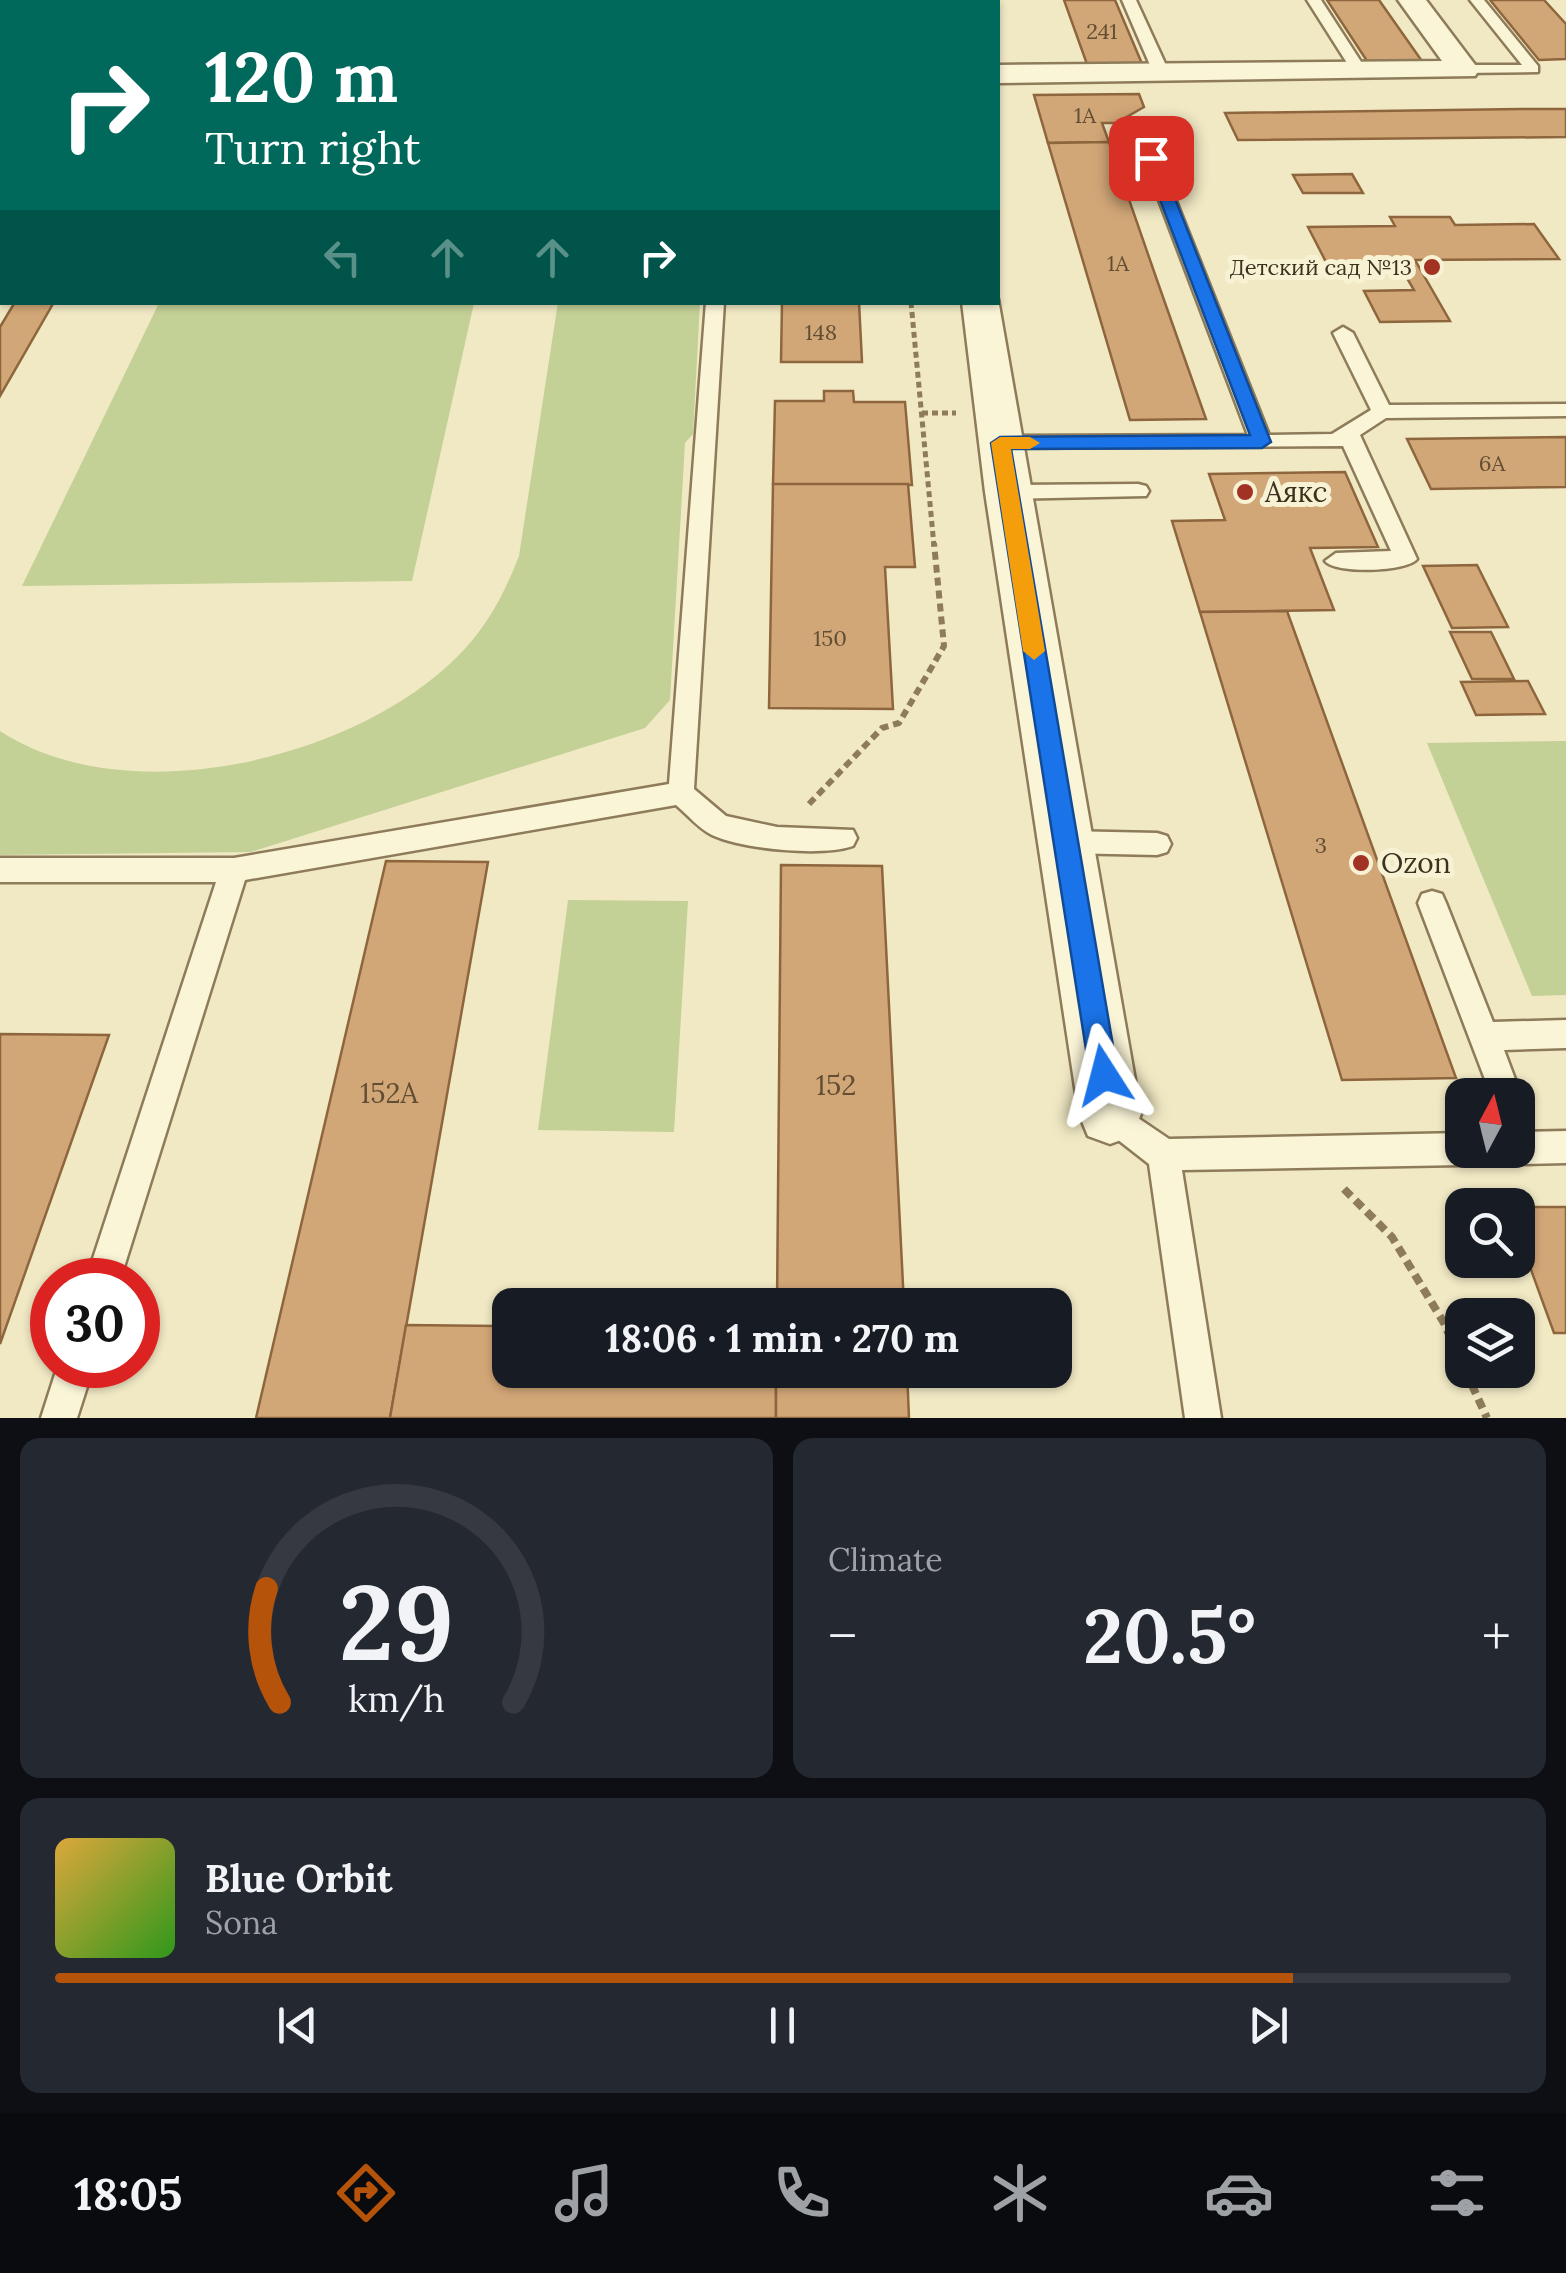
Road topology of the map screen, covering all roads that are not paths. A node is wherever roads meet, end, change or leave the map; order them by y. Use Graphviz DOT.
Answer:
graph roads {
  1 [pos="1129,0"];
  2 [pos="1314,0"];
  3 [pos="1412,0"];
  4 [pos="1477,0"];
  5 [pos="1464,70"];
  6 [pos="1359,71"];
  7 [pos="1160,72"];
  8 [pos="1000,74"];
  9 [pos="1151,158"];
  10 [pos="715,305"];
  11 [pos="981,305"];
  12 [pos="1343,333"];
  13 [pos="1566,410"];
  14 [pos="1382,412"];
  15 [pos="1348,433"];
  16 [pos="1262,442"];
  17 [pos="1000,443"];
  18 [pos="1007,492"];
  19 [pos="1138,492"];
  20 [pos="1336,560"];
  21 [pos="681,793"];
  22 [pos="843,838"];
  23 [pos="1065,842"];
  24 [pos="1157,844"];
  25 [pos="0,870"];
  26 [pos="234,870"];
  27 [pos="1432,903"];
  28 [pos="1566,1034"];
  29 [pos="1483,1036"];
  30 [pos="1499,1078"];
  31 [pos="1110,1114"];
  32 [pos="1535,1142"];
  33 [pos="1566,1147"];
  34 [pos="1445,1149"];
  35 [pos="1164,1155"];
  36 [pos="110,1258"];
  37 [pos="69,1388"];
  38 [pos="59,1418"];
  39 [pos="1203,1418"];
  1 -- 7 [label="lane"];
  2 -- 6 [label="lane"];
  3 -- 5 [label="street"];
  4 -- 5 [label="lane"];
  5 -- 6 [label="street"];
  6 -- 7 [label="street"];
  7 -- 8 [label="street"];
  9 -- 16 [label="lane"];
  10 -- 21 [label="lane"];
  11 -- 17 [label="street"];
  12 -- 14 [label="lane"];
  13 -- 14 [label="lane"];
  14 -- 15 [label="lane"];
  15 -- 16 [label="lane"];
  15 -- 20 [label="lane"];
  16 -- 17 [label="lane"];
  17 -- 18 [label="street"];
  18 -- 19 [label="lane"];
  18 -- 23 [label="street"];
  21 -- 22 [label="lane"];
  21 -- 26 [label="lane"];
  23 -- 24 [label="lane"];
  23 -- 31 [label="street"];
  25 -- 26 [label="lane"];
  26 -- 36 [label="lane"];
  27 -- 29 [label="lane"];
  28 -- 29 [label="lane"];
  29 -- 30 [label="lane"];
  31 -- 35 [label="lane"];
  32 -- 33 [label="lane"];
  34 -- 35 [label="lane"];
  35 -- 39 [label="lane"];
  37 -- 38 [label="lane"];
}
